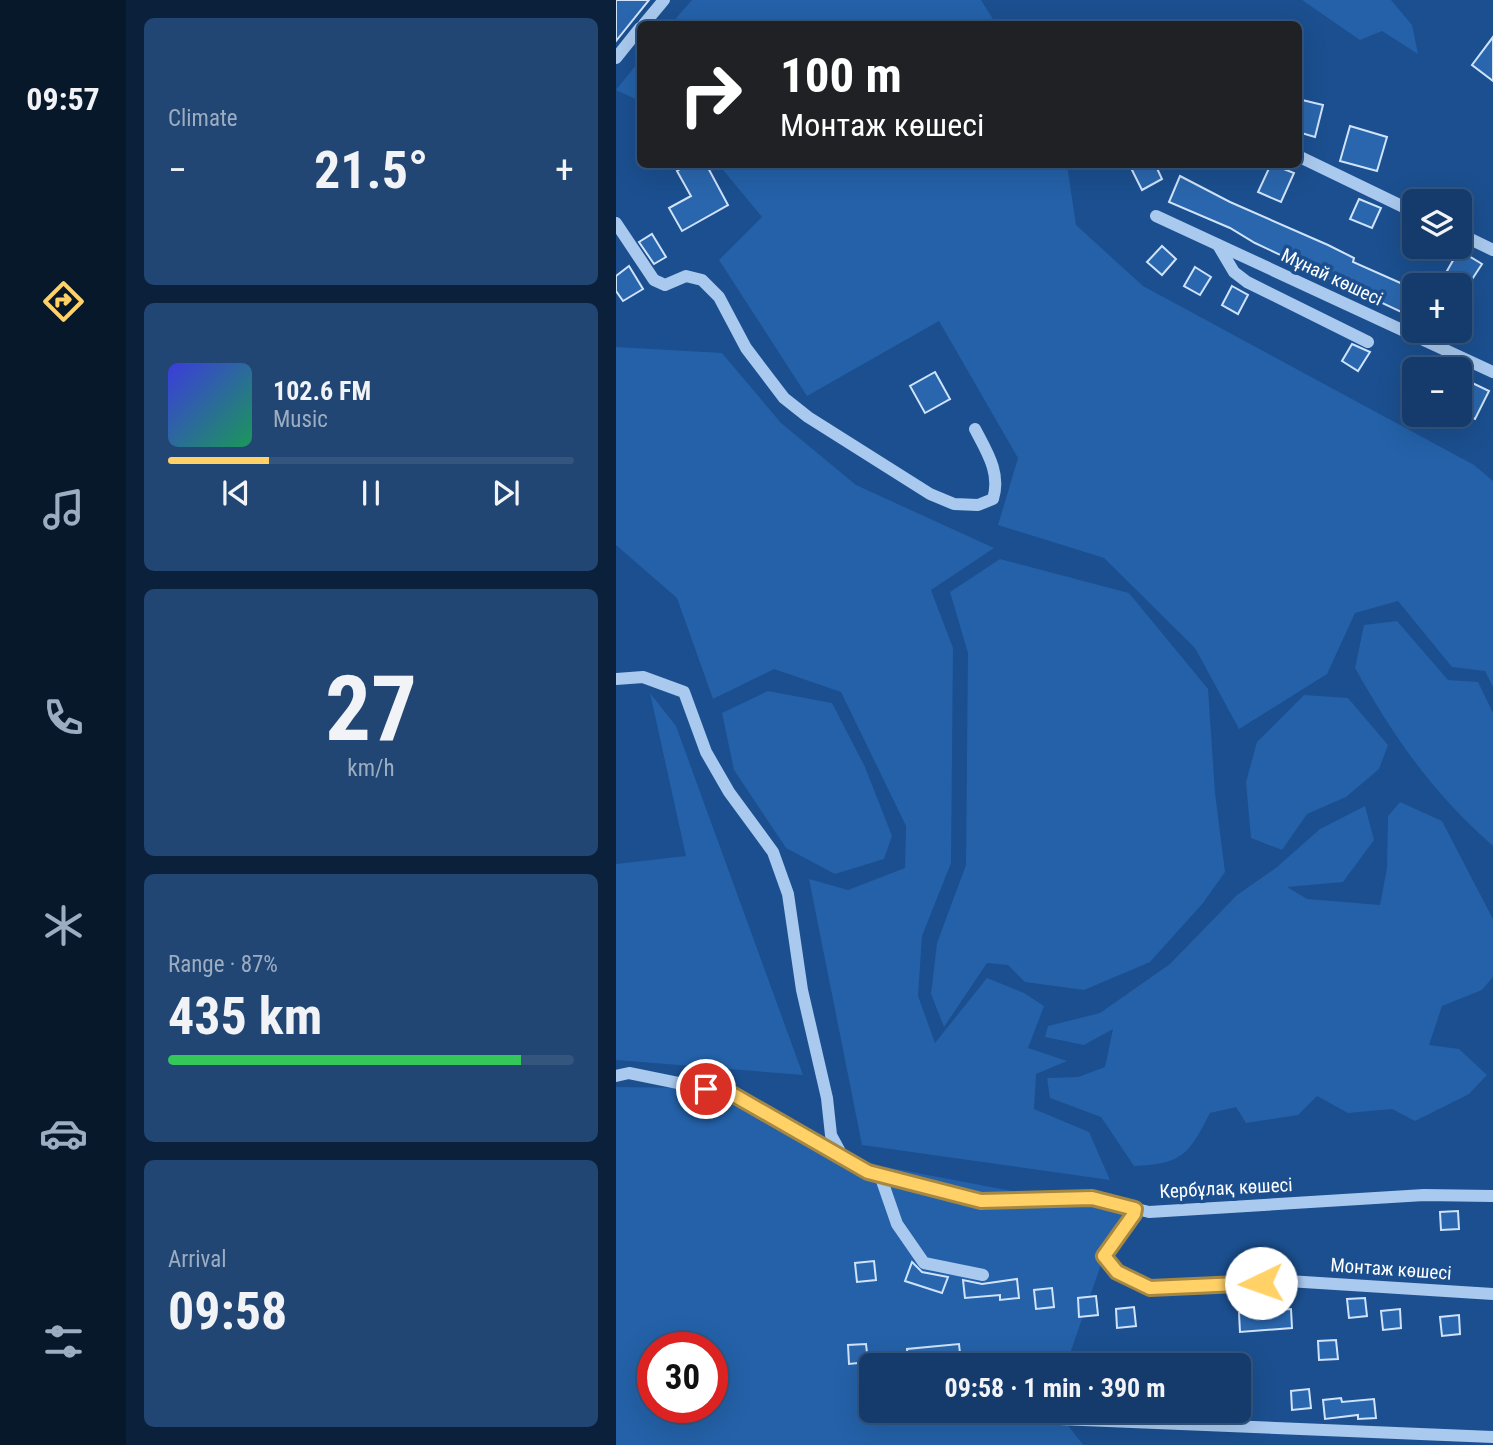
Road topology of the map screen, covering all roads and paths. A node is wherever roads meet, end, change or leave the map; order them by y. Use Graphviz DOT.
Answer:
graph roads {
  1 [pos="664,0"];
  2 [pos="646,21"];
  3 [pos="637,32"];
  4 [pos="616,58"];
  5 [pos="1302,158"];
  6 [pos="1402,206"];
  7 [pos="1156,216"];
  8 [pos="616,223"];
  9 [pos="1472,240"];
  10 [pos="1218,245"];
  11 [pos="1493,250"];
  12 [pos="1368,342"];
  13 [pos="1493,372"];
  14 [pos="975,429"];
  15 [pos="616,679"];
  16 [pos="616,1076"];
  17 [pos="844,1159"];
  18 [pos="880,1175"];
  19 [pos="1493,1196"];
  20 [pos="1135,1209"];
  21 [pos="983,1275"];
  22 [pos="1493,1294"];
  23 [pos="1156,1423"];
  24 [pos="1493,1437"];
  1 -- 2 [label="street"];
  3 -- 4 [label="street"];
  5 -- 6 [label="street"];
  7 -- 10 [label="street, Мұнай көшесі"];
  8 -- 14 [label="street"];
  9 -- 11 [label="street"];
  10 -- 12 [label="street"];
  10 -- 13 [label="street, Мұнай көшесі"];
  15 -- 17 [label="street"];
  16 -- 17 [label="street, Кербұлақ көшесі"];
  17 -- 18 [label="street, Кербұлақ көшесі"];
  18 -- 20 [label="street, Кербұлақ көшесі"];
  18 -- 21 [label="street"];
  19 -- 20 [label="street, Кербұлақ көшесі"];
  20 -- 22 [label="street, Монтаж көшесі"];
  23 -- 24 [label="street"];
}
